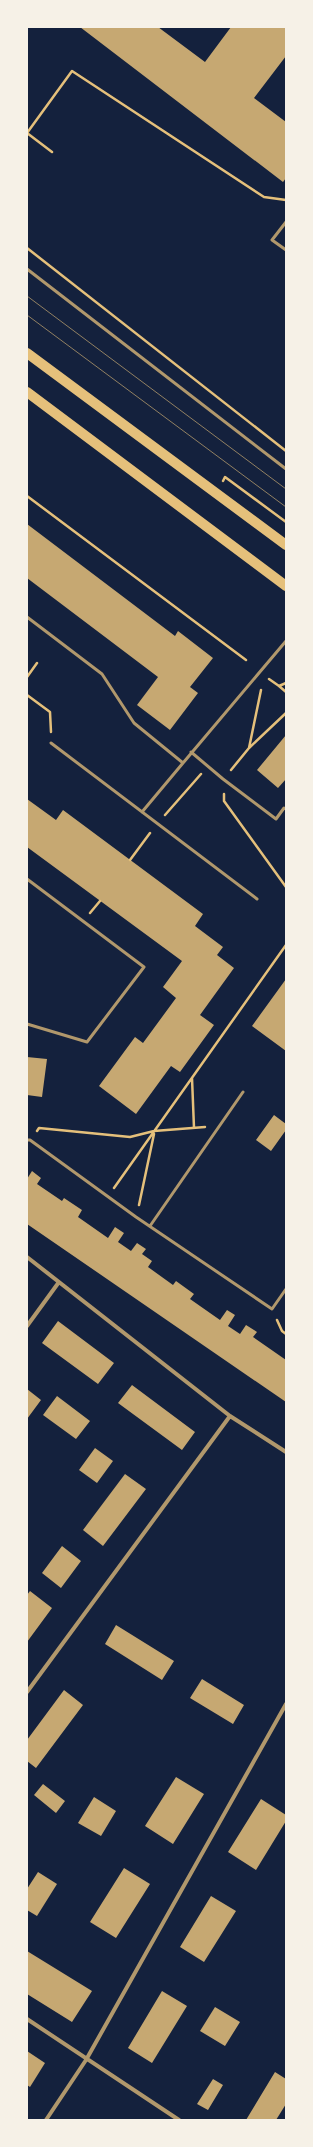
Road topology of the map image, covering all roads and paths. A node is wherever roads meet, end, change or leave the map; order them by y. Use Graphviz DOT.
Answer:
graph roads {
  1 [pos="27,133"];
  2 [pos="52,152"];
  3 [pos="286,200"];
  4 [pos="286,222"];
  5 [pos="27,248"];
  6 [pos="286,250"];
  7 [pos="27,270"];
  8 [pos="27,353"];
  9 [pos="27,392"];
  10 [pos="286,451"];
  11 [pos="286,469"];
  12 [pos="225,477"];
  13 [pos="27,496"];
  14 [pos="286,522"];
  15 [pos="286,545"];
  16 [pos="286,586"];
  17 [pos="27,617"];
  18 [pos="286,641"];
  19 [pos="246,660"];
  20 [pos="38,663"];
  21 [pos="264,674"];
  22 [pos="27,677"];
  23 [pos="286,683"];
  24 [pos="261,686"];
  25 [pos="279,686"];
  26 [pos="286,692"];
  27 [pos="27,695"];
  28 [pos="51,743"];
  29 [pos="248,748"];
  30 [pos="191,752"];
  31 [pos="183,763"];
  32 [pos="208,766"];
  33 [pos="286,809"];
  34 [pos="142,812"];
  35 [pos="157,824"];
  36 [pos="130,860"];
  37 [pos="27,879"];
  38 [pos="257,899"];
  39 [pos="286,945"];
  40 [pos="27,1024"];
  41 [pos="192,1077"];
  42 [pos="243,1092"];
  43 [pos="220,1125"];
  44 [pos="194,1128"];
  45 [pos="154,1131"];
  46 [pos="29,1140"];
  47 [pos="108,1197"];
  48 [pos="136,1217"];
  49 [pos="150,1226"];
  50 [pos="27,1257"];
  51 [pos="59,1282"];
  52 [pos="286,1289"];
  53 [pos="272,1309"];
  54 [pos="27,1326"];
  55 [pos="286,1334"];
  56 [pos="230,1416"];
  57 [pos="286,1452"];
  58 [pos="27,1692"];
  59 [pos="286,1704"];
  60 [pos="27,2019"];
  61 [pos="86,2060"];
  62 [pos="46,2120"];
  63 [pos="179,2120"];
  1 -- 2 [label="path"];
  1 -- 3 [label="path"];
  4 -- 6 [label="lane"];
  5 -- 10 [label="path"];
  7 -- 11 [label="lane"];
  8 -- 15 [label="main road"];
  9 -- 16 [label="main road"];
  12 -- 14 [label="path"];
  13 -- 19 [label="path"];
  17 -- 31 [label="lane"];
  18 -- 30 [label="lane"];
  20 -- 22 [label="path"];
  21 -- 25 [label="path"];
  23 -- 25 [label="path"];
  24 -- 29 [label="path"];
  25 -- 26 [label="path"];
  27 -- 28 [label="path"];
  28 -- 34 [label="lane"];
  30 -- 31 [label="lane"];
  30 -- 32 [label="lane"];
  31 -- 34 [label="lane"];
  32 -- 33 [label="lane"];
  32 -- 35 [label="path"];
  34 -- 35 [label="lane"];
  35 -- 36 [label="path"];
  35 -- 38 [label="lane"];
  37 -- 40 [label="lane"];
  39 -- 41 [label="path"];
  41 -- 44 [label="path"];
  41 -- 45 [label="path"];
  42 -- 43 [label="lane"];
  43 -- 44 [label="path"];
  43 -- 49 [label="lane"];
  44 -- 45 [label="path"];
  45 -- 46 [label="path"];
  45 -- 47 [label="path"];
  45 -- 48 [label="path"];
  46 -- 47 [label="lane"];
  47 -- 48 [label="lane"];
  48 -- 49 [label="lane"];
  49 -- 53 [label="lane"];
  50 -- 51 [label="street"];
  51 -- 54 [label="street"];
  51 -- 56 [label="street"];
  52 -- 53 [label="lane"];
  53 -- 55 [label="path"];
  56 -- 57 [label="street"];
  56 -- 58 [label="street"];
  59 -- 61 [label="street"];
  60 -- 61 [label="street"];
  61 -- 62 [label="street"];
  61 -- 63 [label="street"];
}
